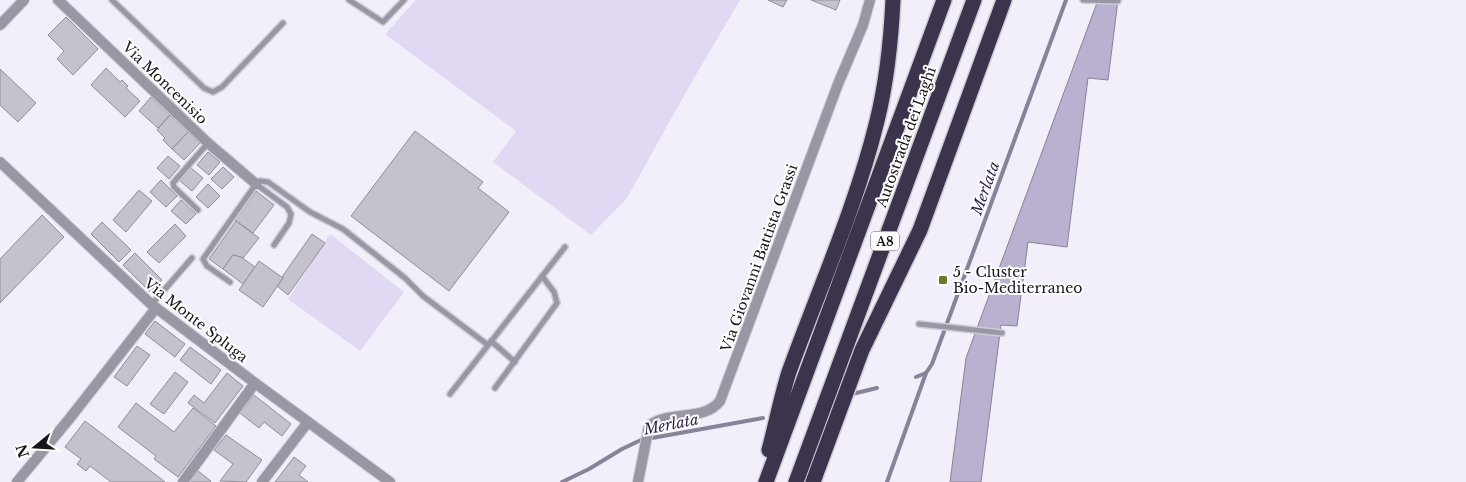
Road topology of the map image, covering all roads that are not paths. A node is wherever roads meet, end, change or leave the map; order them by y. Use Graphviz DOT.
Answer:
graph roads {
  1 [pos="24,0"];
  2 [pos="58,0"];
  3 [pos="112,0"];
  4 [pos="349,0"];
  5 [pos="404,0"];
  6 [pos="870,0"];
  7 [pos="892,0"];
  8 [pos="944,0"];
  9 [pos="974,0"];
  10 [pos="1004,0"];
  11 [pos="1083,0"];
  12 [pos="1118,2"];
  13 [pos="283,22"];
  14 [pos="0,25"];
  15 [pos="208,143"];
  16 [pos="0,162"];
  17 [pos="256,184"];
  18 [pos="198,210"];
  19 [pos="274,245"];
  20 [pos="565,247"];
  21 [pos="192,258"];
  22 [pos="542,276"];
  23 [pos="230,282"];
  24 [pos="154,306"];
  25 [pos="919,324"];
  26 [pos="1002,333"];
  27 [pos="490,343"];
  28 [pos="515,362"];
  29 [pos="255,383"];
  30 [pos="495,388"];
  31 [pos="450,394"];
  32 [pos="308,422"];
  33 [pos="638,481"];
  34 [pos="17,482"];
  35 [pos="183,482"];
  36 [pos="262,482"];
  37 [pos="390,482"];
  38 [pos="761,482"];
  39 [pos="766,482"];
  40 [pos="796,482"];
  41 [pos="813,482"];
  1 -- 14 [label="street"];
  2 -- 15 [label="street, Via Moncenisio"];
  3 -- 13 [label="lane"];
  4 -- 5 [label="lane"];
  6 -- 33 [label="street, Via Giovanni Battista Grassi"];
  7 -- 38 [label="highway"];
  8 -- 39 [label="highway, Autostrada dei Laghi / A8"];
  9 -- 40 [label="highway, Autostrada dei Laghi / A8"];
  10 -- 41 [label="highway"];
  11 -- 12 [label="lane"];
  15 -- 17 [label="street, Via Moncenisio"];
  15 -- 18 [label="lane"];
  16 -- 24 [label="street, Via Monte Spluga"];
  17 -- 19 [label="lane"];
  17 -- 23 [label="lane"];
  17 -- 27 [label="lane"];
  20 -- 22 [label="lane"];
  21 -- 24 [label="lane"];
  22 -- 27 [label="lane"];
  22 -- 28 [label="lane"];
  24 -- 29 [label="street, Via Monte Spluga"];
  24 -- 34 [label="street"];
  25 -- 26 [label="lane"];
  27 -- 28 [label="lane"];
  27 -- 31 [label="lane"];
  28 -- 30 [label="lane"];
  29 -- 32 [label="street, Via Monte Spluga"];
  29 -- 35 [label="street"];
  32 -- 36 [label="street"];
  32 -- 37 [label="street, Via Monte Spluga"];
}
